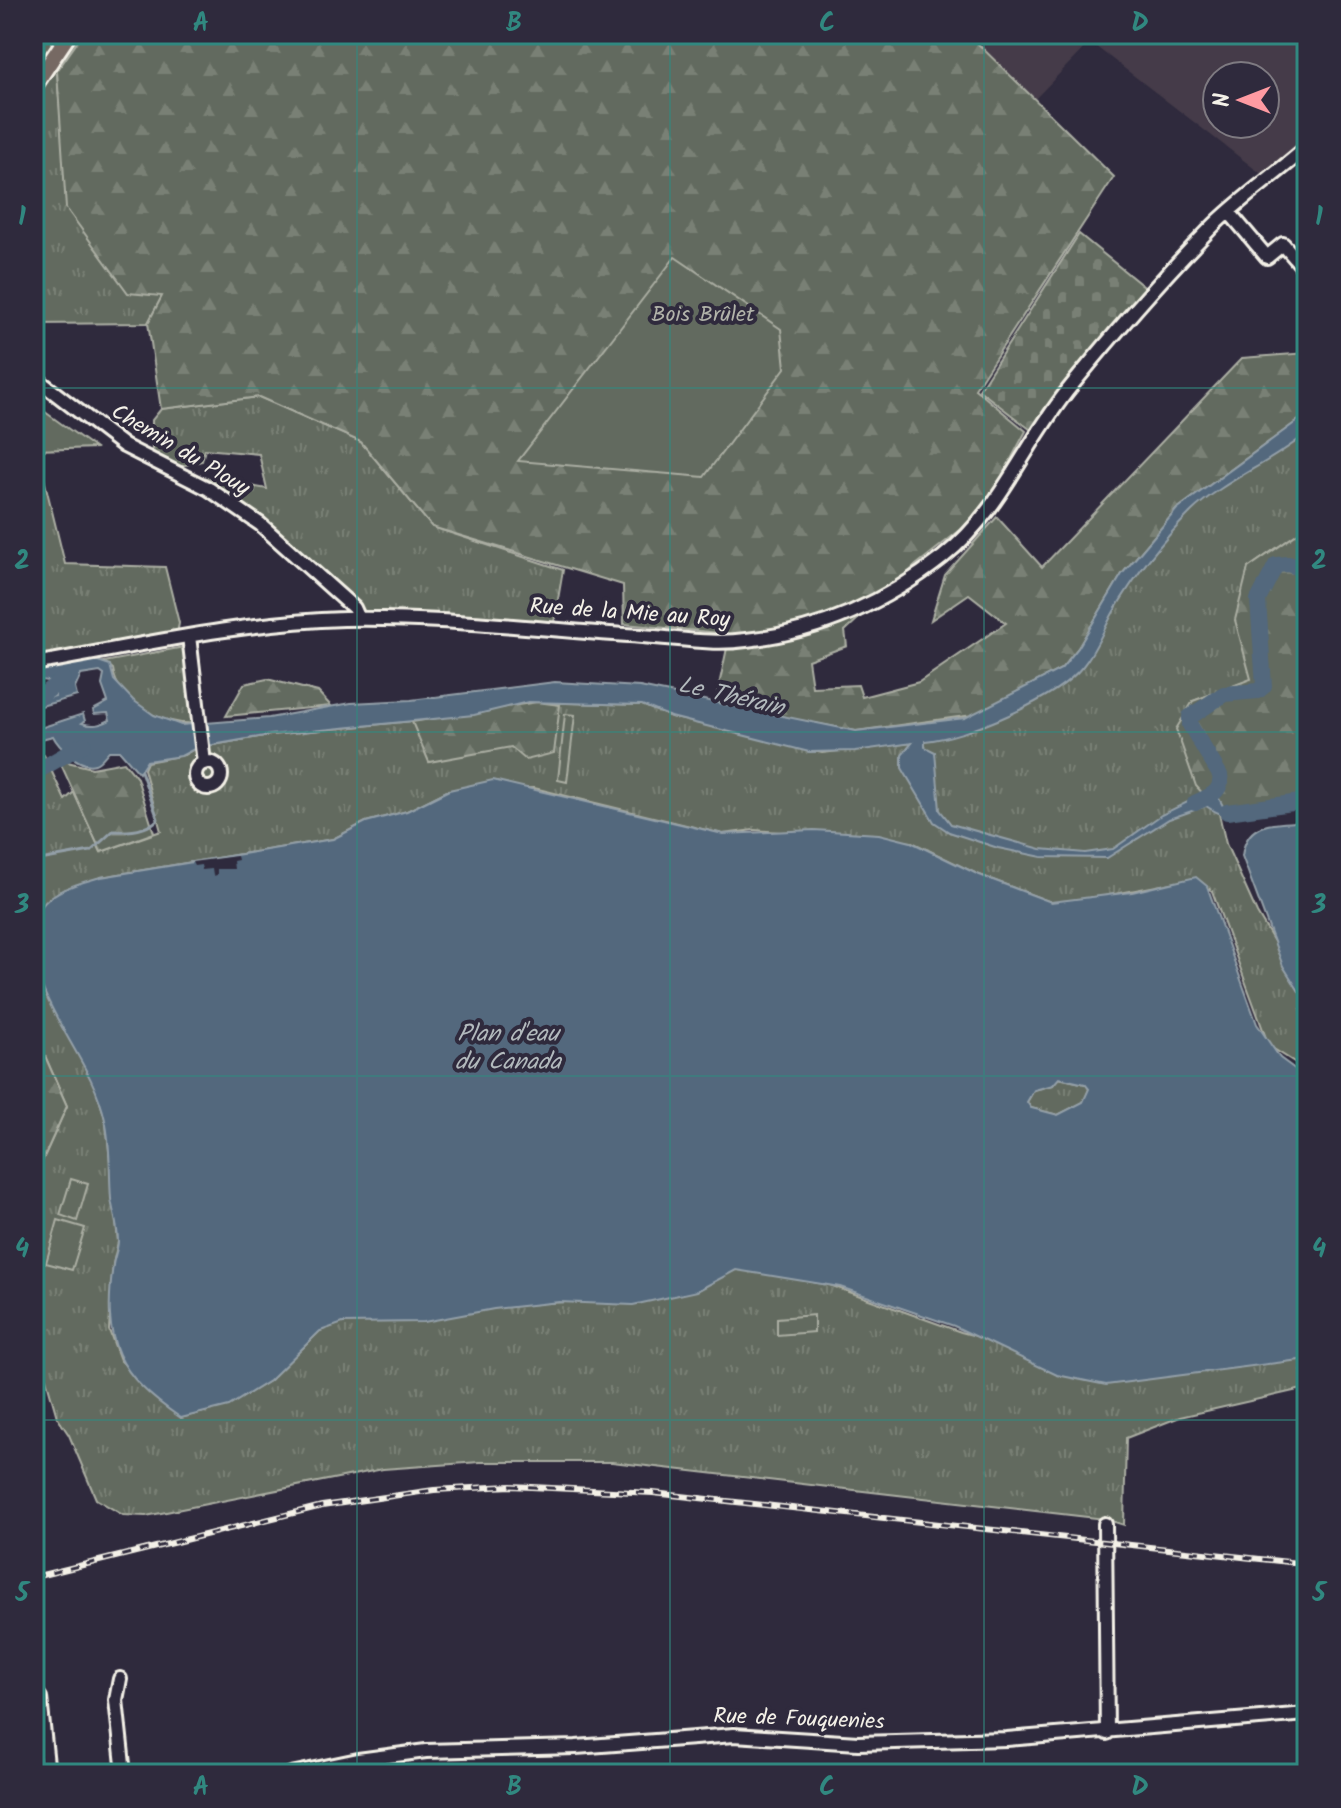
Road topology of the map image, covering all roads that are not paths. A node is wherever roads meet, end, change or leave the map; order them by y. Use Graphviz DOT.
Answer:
graph roads {
  1 [pos="60,34"];
  2 [pos="69,34"];
  3 [pos="34,72"];
  4 [pos="34,86"];
  5 [pos="1307,147"];
  6 [pos="1229,212"];
  7 [pos="1307,272"];
  8 [pos="34,377"];
  9 [pos="338,596"];
  10 [pos="341,619"];
  11 [pos="359,619"];
  12 [pos="189,636"];
  13 [pos="34,664"];
  14 [pos="204,757"];
  15 [pos="1105,1524"];
  16 [pos="120,1679"];
  17 [pos="34,1690"];
  18 [pos="1307,1714"];
  19 [pos="1107,1733"];
  20 [pos="48,1774"];
  21 [pos="124,1774"];
  22 [pos="291,1774"];
  1 -- 3 [label="main road"];
  2 -- 4 [label="main road"];
  5 -- 6 [label="street, Rue de la Mie au Roy"];
  6 -- 7 [label="street"];
  6 -- 11 [label="street, Rue de la Mie au Roy"];
  8 -- 9 [label="street, Chemin du Plouy"];
  9 -- 10 [label="street"];
  9 -- 11 [label="street, Chemin du Plouy"];
  10 -- 11 [label="street, Rue de la Mie au Roy"];
  10 -- 12 [label="street, Rue de la Mie au Roy"];
  12 -- 13 [label="street, Rue de la Mie au Roy"];
  12 -- 14 [label="street"];
  15 -- 19 [label="street"];
  16 -- 21 [label="street"];
  17 -- 20 [label="street"];
  18 -- 19 [label="street, Rue de Fouquenies"];
  19 -- 22 [label="street, Rue de Fouquenies"];
}
